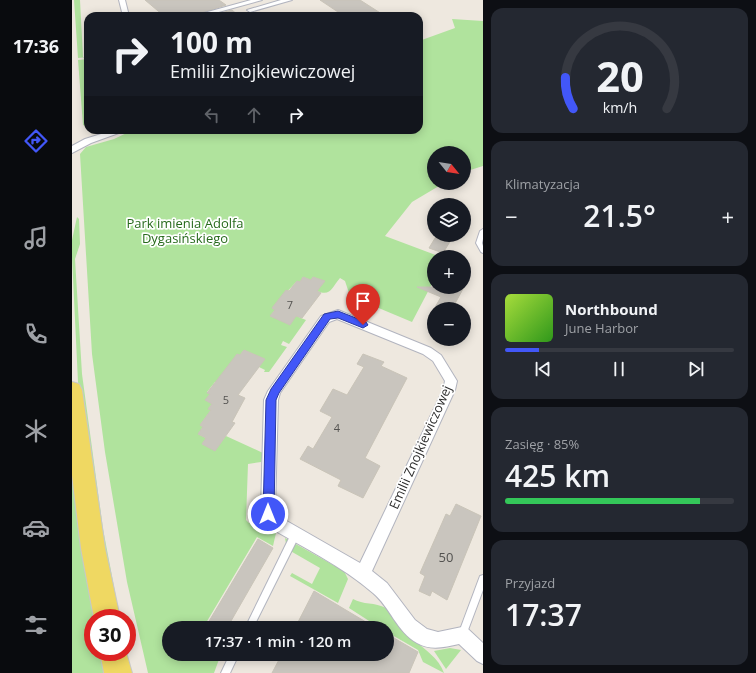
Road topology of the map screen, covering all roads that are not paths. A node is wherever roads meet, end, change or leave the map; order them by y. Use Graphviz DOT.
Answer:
graph roads {
  1 [pos="122,0"];
  2 [pos="259,0"];
  3 [pos="288,0"];
  4 [pos="125,12"];
  5 [pos="211,12"];
  6 [pos="242,12"];
  7 [pos="110,134"];
  8 [pos="72,140"];
  9 [pos="88,141"];
  10 [pos="72,150"];
  11 [pos="483,231"];
  12 [pos="483,250"];
  13 [pos="72,390"];
  14 [pos="295,534"];
  15 [pos="362,574"];
  16 [pos="483,579"];
  17 [pos="105,609"];
  18 [pos="252,621"];
  19 [pos="462,635"];
  20 [pos="483,655"];
  21 [pos="115,661"];
  22 [pos="231,661"];
  23 [pos="118,673"];
  24 [pos="225,673"];
  1 -- 4 [label="street"];
  2 -- 5 [label="street"];
  3 -- 6 [label="street"];
  7 -- 9 [label="street"];
  8 -- 9 [label="street"];
  9 -- 10 [label="street"];
  11 -- 12 [label="lane"];
  13 -- 17 [label="main road"];
  14 -- 15 [label="street, Emilii Znojkiewiczowej"];
  14 -- 15 [label="street, Emilii Znojkiewiczowej"];
  14 -- 18 [label="lane"];
  15 -- 19 [label="street, Emilii Znojkiewiczowej"];
  16 -- 19 [label="lane"];
  19 -- 20 [label="street"];
  21 -- 23 [label="main road"];
  22 -- 24 [label="lane"];
}
